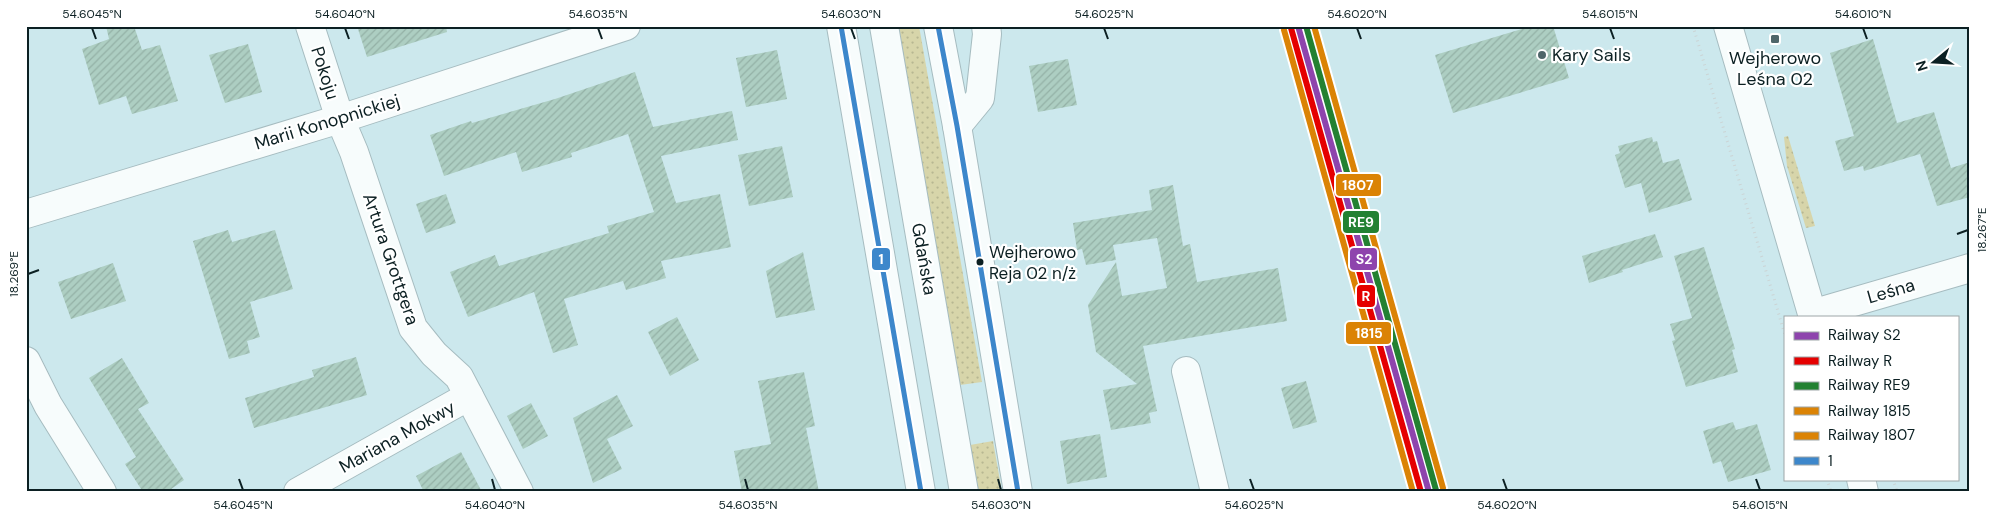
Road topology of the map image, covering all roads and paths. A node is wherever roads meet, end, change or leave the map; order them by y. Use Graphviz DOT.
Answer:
graph roads {
  1 [pos="310,26"];
  2 [pos="626,26"];
  3 [pos="841,26"];
  4 [pos="884,26"];
  5 [pos="938,26"];
  6 [pos="986,26"];
  7 [pos="1693,26"];
  8 [pos="1728,26"];
  9 [pos="340,119"];
  10 [pos="957,126"];
  11 [pos="26,214"];
  12 [pos="1970,268"];
  13 [pos="1813,315"];
  14 [pos="1784,333"];
  15 [pos="26,360"];
  16 [pos="1186,371"];
  17 [pos="469,396"];
  18 [pos="1827,480"];
  19 [pos="1860,480"];
  20 [pos="1893,480"];
  21 [pos="102,492"];
  22 [pos="298,492"];
  23 [pos="519,492"];
  24 [pos="921,492"];
  25 [pos="964,492"];
  26 [pos="1018,492"];
  27 [pos="1215,492"];
  28 [pos="1831,492"];
  29 [pos="1864,492"];
  30 [pos="1897,492"];
  1 -- 9 [label="street, Pokoju"];
  2 -- 9 [label="street, Marii Konopnickiej"];
  3 -- 24 [label="street"];
  4 -- 25 [label="street, Gdańska"];
  5 -- 10 [label="street"];
  6 -- 10 [label="street"];
  7 -- 14 [label="path"];
  8 -- 13 [label="street"];
  9 -- 11 [label="street, Marii Konopnickiej"];
  9 -- 17 [label="street, Artura Grottgera"];
  10 -- 26 [label="street"];
  12 -- 13 [label="street, Leśna"];
  15 -- 21 [label="street"];
  16 -- 27 [label="street"];
  17 -- 22 [label="street, Mariana Mokwy"];
  17 -- 23 [label="street, Artura Grottgera"];
  18 -- 28 [label="path"];
  19 -- 29 [label="street"];
  20 -- 30 [label="path"];
}
